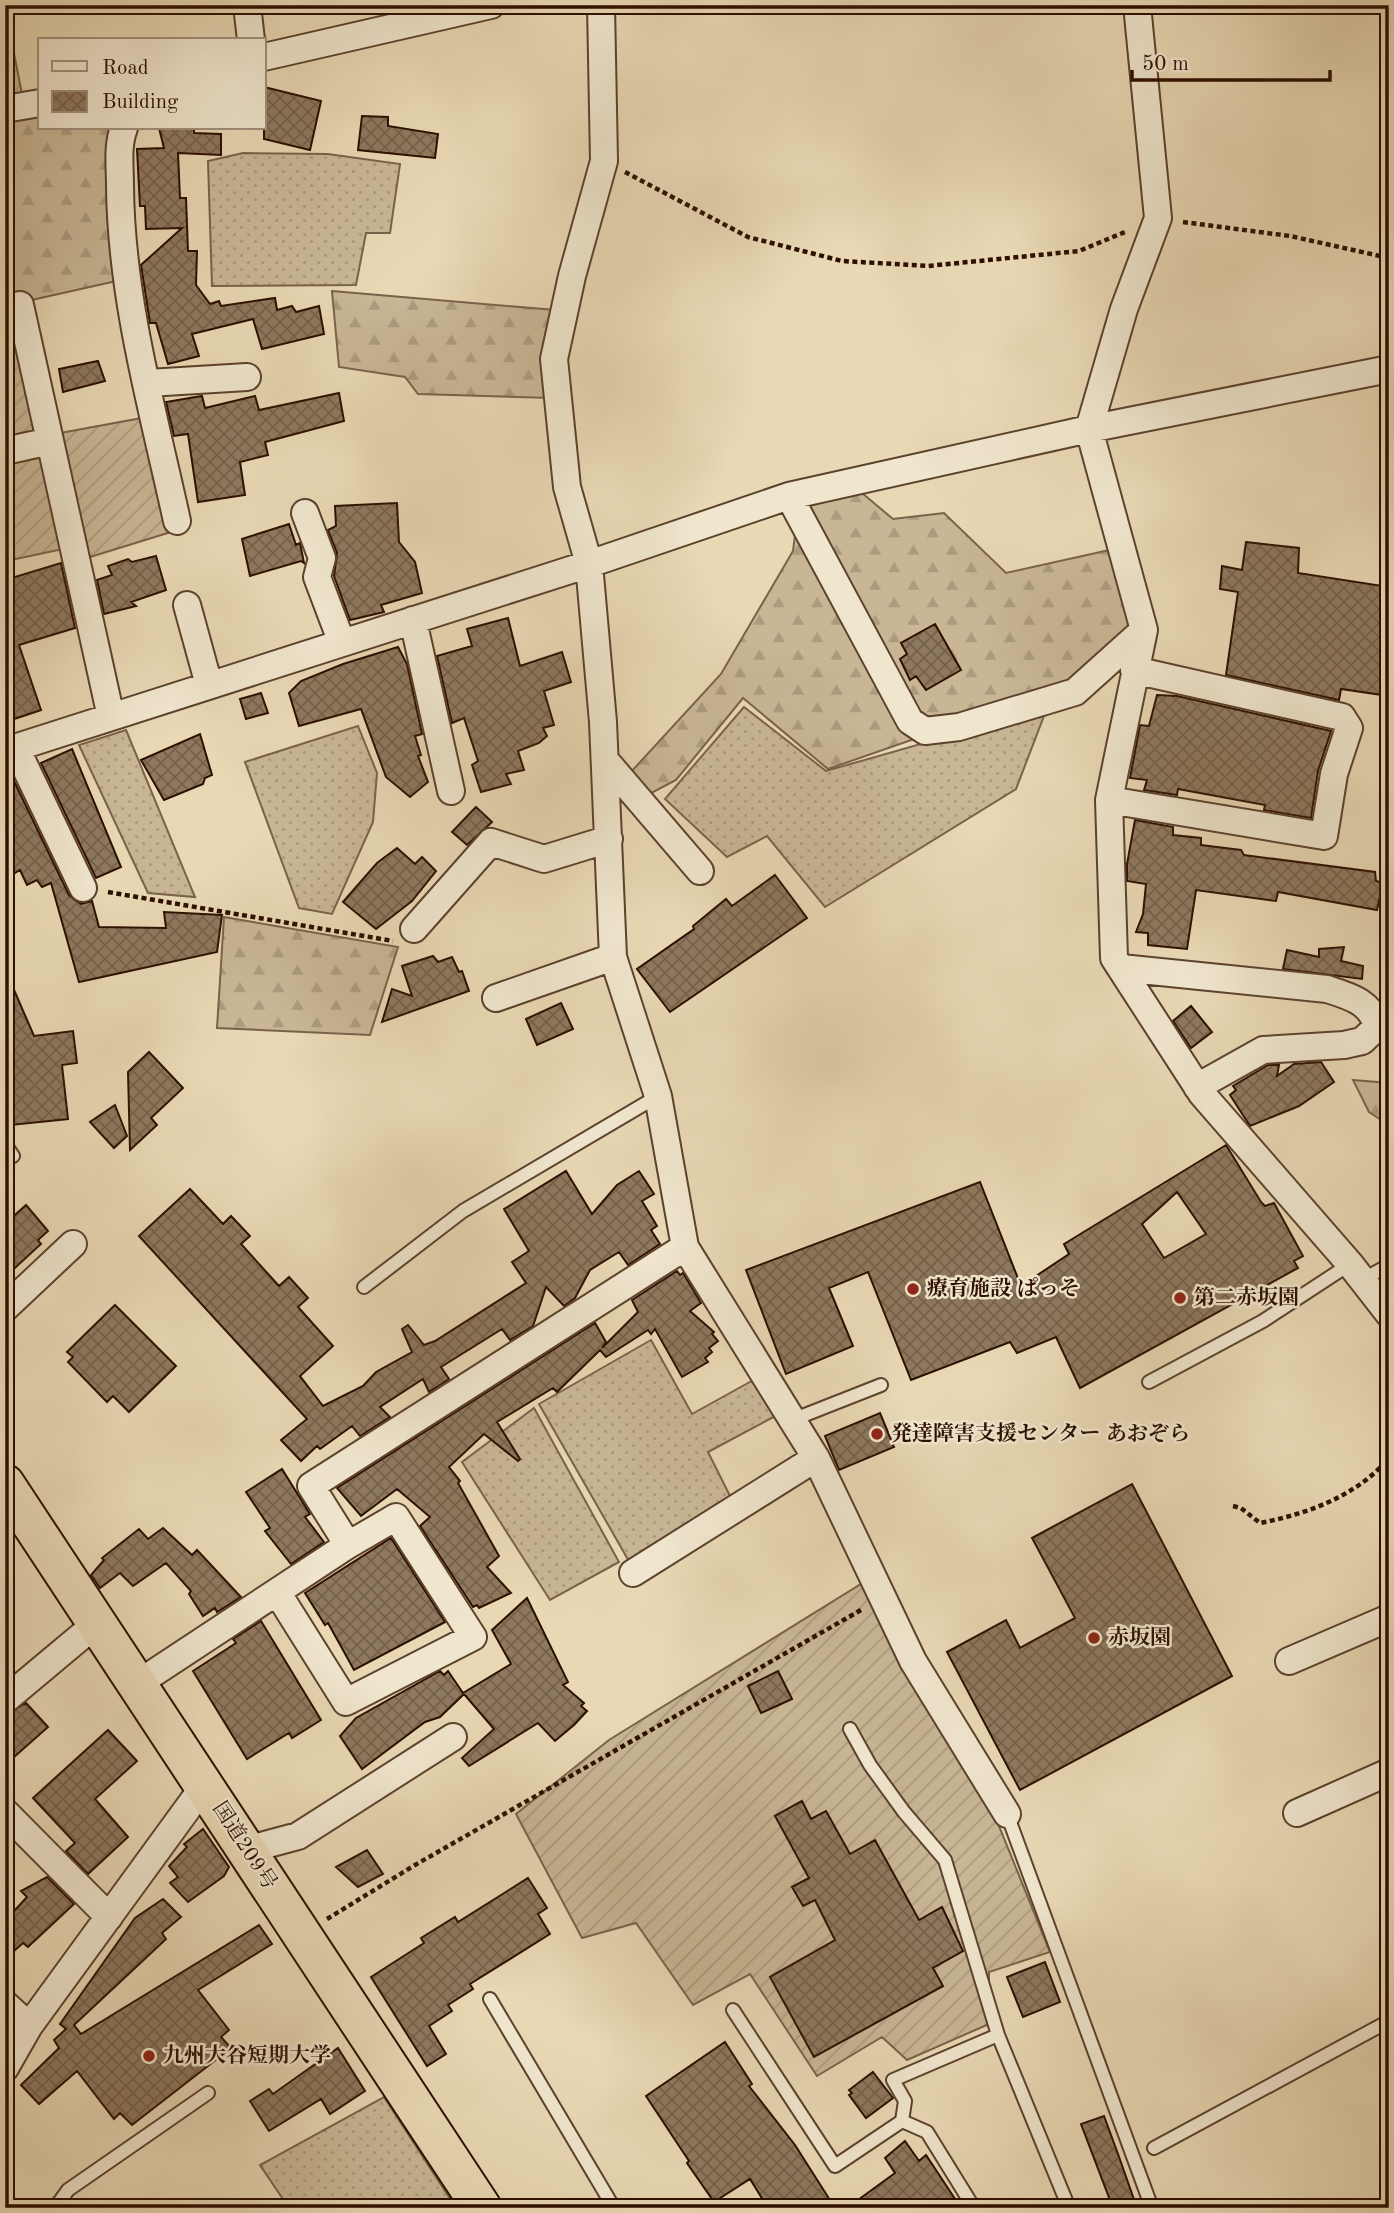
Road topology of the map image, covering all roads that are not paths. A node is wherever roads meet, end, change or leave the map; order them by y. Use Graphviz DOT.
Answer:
graph roads {
  1 [pos="247,5"];
  2 [pos="491,5"];
  3 [pos="601,5"];
  4 [pos="1137,5"];
  5 [pos="251,38"];
  6 [pos="266,57"];
  7 [pos="38,103"];
  8 [pos="5,109"];
  9 [pos="123,130"];
  10 [pos="20,305"];
  11 [pos="1389,369"];
  12 [pos="247,377"];
  13 [pos="148,383"];
  14 [pos="1089,429"];
  15 [pos="50,441"];
  16 [pos="5,451"];
  17 [pos="789,496"];
  18 [pos="305,513"];
  19 [pos="177,521"];
  20 [pos="589,564"];
  21 [pos="187,605"];
  22 [pos="413,621"];
  23 [pos="1144,630"];
  24 [pos="342,643"];
  25 [pos="1135,670"];
  26 [pos="209,685"];
  27 [pos="111,717"];
  28 [pos="13,759"];
  29 [pos="605,760"];
  30 [pos="451,791"];
  31 [pos="1109,800"];
  32 [pos="608,839"];
  33 [pos="700,871"];
  34 [pos="83,888"];
  35 [pos="414,929"];
  36 [pos="613,957"];
  37 [pos="1121,968"];
  38 [pos="496,998"];
  39 [pos="1197,1087"];
  40 [pos="658,1096"];
  41 [pos="5,1144"];
  42 [pos="13,1156"];
  43 [pos="74,1244"];
  44 [pos="685,1247"];
  45 [pos="1389,1265"];
  46 [pos="1356,1272"];
  47 [pos="364,1287"];
  48 [pos="5,1308"];
  49 [pos="1389,1314"];
  50 [pos="1149,1382"];
  51 [pos="881,1385"];
  52 [pos="792,1420"];
  53 [pos="816,1458"];
  54 [pos="5,1485"];
  55 [pos="348,1545"];
  56 [pos="633,1573"];
  57 [pos="277,1592"];
  58 [pos="1389,1618"];
  59 [pos="97,1623"];
  60 [pos="1289,1661"];
  61 [pos="137,1684"];
  62 [pos="5,1700"];
  63 [pos="850,1729"];
  64 [pos="453,1737"];
  65 [pos="1389,1772"];
  66 [pos="204,1786"];
  67 [pos="5,1812"];
  68 [pos="1297,1813"];
  69 [pos="1007,1814"];
  70 [pos="246,1850"];
  71 [pos="108,1917"];
  72 [pos="490,1999"];
  73 [pos="5,2004"];
  74 [pos="733,2010"];
  75 [pos="1389,2021"];
  76 [pos="29,2026"];
  77 [pos="998,2035"];
  78 [pos="5,2068"];
  79 [pos="208,2092"];
  80 [pos="902,2121"];
  81 [pos="1154,2148"];
  82 [pos="55,2208"];
  83 [pos="482,2208"];
  84 [pos="614,2208"];
  85 [pos="974,2208"];
  86 [pos="1069,2208"];
  87 [pos="1152,2208"];
  1 -- 5 [label="street"];
  2 -- 6 [label="street"];
  3 -- 20 [label="street"];
  4 -- 14 [label="street"];
  7 -- 8 [label="street"];
  9 -- 13 [label="street"];
  10 -- 15 [label="street"];
  11 -- 14 [label="street"];
  12 -- 13 [label="street"];
  13 -- 19 [label="street"];
  14 -- 17 [label="street"];
  14 -- 23 [label="street"];
  15 -- 16 [label="street"];
  15 -- 27 [label="street"];
  17 -- 20 [label="street"];
  17 -- 23 [label="street"];
  18 -- 24 [label="street"];
  20 -- 22 [label="street"];
  20 -- 29 [label="street"];
  21 -- 26 [label="street"];
  22 -- 24 [label="street"];
  22 -- 30 [label="street"];
  23 -- 25 [label="street"];
  24 -- 26 [label="street"];
  25 -- 31 [label="street"];
  25 -- 31 [label="street"];
  26 -- 27 [label="street"];
  27 -- 28 [label="street"];
  28 -- 34 [label="street"];
  29 -- 32 [label="street"];
  29 -- 33 [label="street"];
  31 -- 37 [label="street"];
  32 -- 35 [label="street"];
  32 -- 36 [label="street"];
  36 -- 38 [label="street"];
  36 -- 40 [label="street"];
  37 -- 39 [label="street"];
  37 -- 39 [label="street"];
  39 -- 46 [label="street"];
  40 -- 44 [label="street"];
  40 -- 47 [label="lane"];
  41 -- 42 [label="lane"];
  43 -- 48 [label="street"];
  44 -- 52 [label="street"];
  44 -- 55 [label="street"];
  45 -- 46 [label="lane"];
  46 -- 49 [label="street"];
  46 -- 50 [label="lane"];
  51 -- 52 [label="lane"];
  52 -- 53 [label="street"];
  53 -- 56 [label="street"];
  53 -- 69 [label="street"];
  54 -- 59 [label="highway, 国道209号"];
  55 -- 57 [label="street"];
  55 -- 57 [label="street"];
  57 -- 61 [label="street"];
  58 -- 60 [label="street"];
  59 -- 61 [label="highway, 国道209号"];
  59 -- 62 [label="street"];
  61 -- 66 [label="highway, 国道209号"];
  63 -- 77 [label="lane"];
  64 -- 70 [label="street"];
  65 -- 68 [label="street"];
  66 -- 70 [label="highway, 国道209号"];
  66 -- 71 [label="street"];
  67 -- 71 [label="street"];
  69 -- 87 [label="lane"];
  70 -- 83 [label="highway, 国道209号"];
  71 -- 76 [label="street"];
  72 -- 84 [label="lane"];
  73 -- 76 [label="street"];
  74 -- 80 [label="lane"];
  75 -- 81 [label="lane"];
  76 -- 78 [label="street"];
  77 -- 80 [label="lane"];
  77 -- 86 [label="lane"];
  79 -- 82 [label="lane"];
  80 -- 85 [label="lane"];
}
